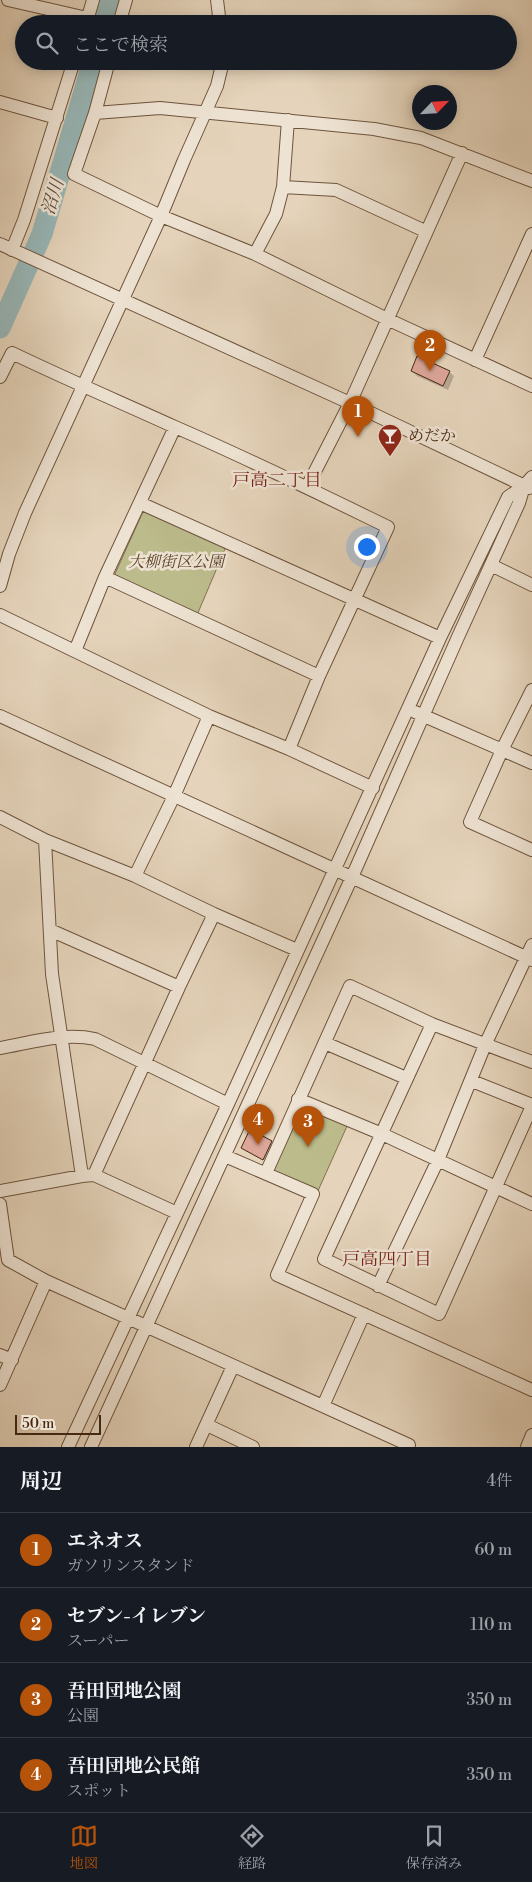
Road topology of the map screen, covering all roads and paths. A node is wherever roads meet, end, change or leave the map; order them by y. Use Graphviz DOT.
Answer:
graph roads {
  1 [pos="8,0"];
  2 [pos="93,0"];
  3 [pos="126,0"];
  4 [pos="217,0"];
  5 [pos="64,15"];
  6 [pos="89,15"];
  7 [pos="122,15"];
  8 [pos="219,15"];
  9 [pos="71,70"];
  10 [pos="107,70"];
  11 [pos="221,70"];
  12 [pos="0,102"];
  13 [pos="205,112"];
  14 [pos="95,113"];
  15 [pos="56,118"];
  16 [pos="288,120"];
  17 [pos="462,153"];
  18 [pos="532,181"];
  19 [pos="283,187"];
  20 [pos="161,216"];
  21 [pos="426,231"];
  22 [pos="532,234"];
  23 [pos="10,249"];
  24 [pos="255,254"];
  25 [pos="122,301"];
  26 [pos="387,319"];
  27 [pos="475,360"];
  28 [pos="0,377"];
  29 [pos="532,386"];
  30 [pos="83,388"];
  31 [pos="350,403"];
  32 [pos="175,427"];
  33 [pos="529,484"];
  34 [pos="307,487"];
  35 [pos="140,503"];
  36 [pos="491,565"];
  37 [pos="106,578"];
  38 [pos="532,585"];
  39 [pos="0,586"];
  40 [pos="355,599"];
  41 [pos="0,615"];
  42 [pos="440,638"];
  43 [pos="75,651"];
  44 [pos="319,676"];
  45 [pos="532,690"];
  46 [pos="408,710"];
  47 [pos="0,716"];
  48 [pos="209,716"];
  49 [pos="423,716"];
  50 [pos="288,749"];
  51 [pos="502,750"];
  52 [pos="532,763"];
  53 [pos="372,788"];
  54 [pos="174,796"];
  55 [pos="0,817"];
  56 [pos="45,840"];
  57 [pos="532,850"];
  58 [pos="336,869"];
  59 [pos="135,876"];
  60 [pos="352,877"];
  61 [pos="214,914"];
  62 [pos="50,930"];
  63 [pos="532,945"];
  64 [pos="297,950"];
  65 [pos="529,959"];
  66 [pos="179,986"];
  67 [pos="432,1024"];
  68 [pos="61,1037"];
  69 [pos="325,1043"];
  70 [pos="485,1046"];
  71 [pos="0,1048"];
  72 [pos="532,1062"];
  73 [pos="145,1063"];
  74 [pos="406,1078"];
  75 [pos="472,1081"];
  76 [pos="298,1099"];
  77 [pos="228,1104"];
  78 [pos="532,1106"];
  79 [pos="382,1134"];
  80 [pos="225,1156"];
  81 [pos="438,1160"];
  82 [pos="266,1173"];
  83 [pos="88,1175"];
  84 [pos="495,1188"];
  85 [pos="0,1191"];
  86 [pos="0,1204"];
  87 [pos="532,1204"];
  88 [pos="177,1213"];
  89 [pos="46,1281"];
  90 [pos="378,1286"];
  91 [pos="364,1314"];
  92 [pos="128,1318"];
  93 [pos="146,1326"];
  94 [pos="6,1357"];
  95 [pos="233,1366"];
  96 [pos="0,1385"];
  97 [pos="532,1390"];
  98 [pos="323,1406"];
  99 [pos="207,1425"];
  100 [pos="532,1435"];
  101 [pos="410,1446"];
  102 [pos="68,1447"];
  103 [pos="91,1447"];
  104 [pos="196,1447"];
  105 [pos="253,1447"];
  106 [pos="527,1447"];
  1 -- 5 [label="street"];
  2 -- 6 [label="street"];
  3 -- 7 [label="street"];
  4 -- 8 [label="street"];
  9 -- 15 [label="street"];
  10 -- 14 [label="street"];
  11 -- 13 [label="street"];
  12 -- 15 [label="street"];
  13 -- 14 [label="street"];
  13 -- 16 [label="street"];
  13 -- 20 [label="street"];
  14 -- 20 [label="street"];
  15 -- 23 [label="street"];
  16 -- 17 [label="street"];
  16 -- 19 [label="street"];
  17 -- 18 [label="street"];
  17 -- 21 [label="street"];
  19 -- 21 [label="street"];
  19 -- 24 [label="street"];
  20 -- 24 [label="street"];
  20 -- 25 [label="street"];
  21 -- 26 [label="street"];
  22 -- 27 [label="street"];
  23 -- 25 [label="street"];
  24 -- 26 [label="street"];
  25 -- 30 [label="street"];
  25 -- 31 [label="street"];
  26 -- 27 [label="street"];
  26 -- 31 [label="street"];
  27 -- 29 [label="street"];
  28 -- 30 [label="street"];
  30 -- 32 [label="street"];
  30 -- 39 [label="street"];
  31 -- 33 [label="street"];
  31 -- 34 [label="street"];
  32 -- 34 [label="street"];
  32 -- 35 [label="street"];
  33 -- 36 [label="street"];
  33 -- 42 [label="street"];
  34 -- 40 [label="street"];
  35 -- 37 [label="street"];
  35 -- 40 [label="street"];
  36 -- 38 [label="street"];
  36 -- 49 [label="street"];
  37 -- 43 [label="street"];
  37 -- 44 [label="street"];
  40 -- 42 [label="street"];
  40 -- 44 [label="street"];
  41 -- 43 [label="street"];
  42 -- 46 [label="street"];
  43 -- 48 [label="street"];
  44 -- 50 [label="street"];
  45 -- 51 [label="street"];
  46 -- 49 [label="street"];
  46 -- 53 [label="street"];
  47 -- 54 [label="street"];
  48 -- 50 [label="street"];
  48 -- 54 [label="street"];
  49 -- 51 [label="street"];
  49 -- 60 [label="street"];
  50 -- 53 [label="street"];
  51 -- 52 [label="street"];
  51 -- 57 [label="street"];
  53 -- 58 [label="street"];
  54 -- 58 [label="street"];
  54 -- 59 [label="street"];
  55 -- 56 [label="street"];
  56 -- 59 [label="street"];
  56 -- 62 [label="street"];
  58 -- 60 [label="street"];
  58 -- 64 [label="street"];
  59 -- 61 [label="street"];
  60 -- 65 [label="street"];
  60 -- 80 [label="street"];
  61 -- 64 [label="street"];
  61 -- 66 [label="street"];
  62 -- 66 [label="street"];
  62 -- 68 [label="street"];
  63 -- 65 [label="street"];
  64 -- 77 [label="street"];
  65 -- 70 [label="street"];
  66 -- 73 [label="street"];
  67 -- 69 [label="street"];
  67 -- 70 [label="street"];
  67 -- 74 [label="street"];
  68 -- 71 [label="street"];
  68 -- 73 [label="street"];
  68 -- 83 [label="street"];
  69 -- 74 [label="street"];
  69 -- 76 [label="street"];
  70 -- 72 [label="street"];
  70 -- 75 [label="street"];
  73 -- 77 [label="street"];
  73 -- 83 [label="street"];
  74 -- 79 [label="street"];
  75 -- 78 [label="street"];
  75 -- 81 [label="street"];
  76 -- 79 [label="street"];
  76 -- 82 [label="street"];
  77 -- 88 [label="street"];
  78 -- 84 [label="street"];
  79 -- 81 [label="street"];
  79 -- 90 [label="street"];
  80 -- 82 [label="street"];
  80 -- 93 [label="street"];
  81 -- 84 [label="street"];
  81 -- 90 [label="street"];
  82 -- 91 [label="street"];
  83 -- 85 [label="street"];
  83 -- 88 [label="street"];
  84 -- 87 [label="street"];
  84 -- 90 [label="street"];
  86 -- 89 [label="street"];
  88 -- 92 [label="street"];
  89 -- 92 [label="street"];
  89 -- 94 [label="street"];
  91 -- 97 [label="street"];
  91 -- 98 [label="street"];
  92 -- 93 [label="street"];
  92 -- 102 [label="street"];
  93 -- 95 [label="street"];
  93 -- 103 [label="street"];
  94 -- 96 [label="street"];
  95 -- 98 [label="street"];
  95 -- 99 [label="street"];
  98 -- 101 [label="street"];
  99 -- 104 [label="street"];
  99 -- 105 [label="street"];
  100 -- 106 [label="street"];
}
